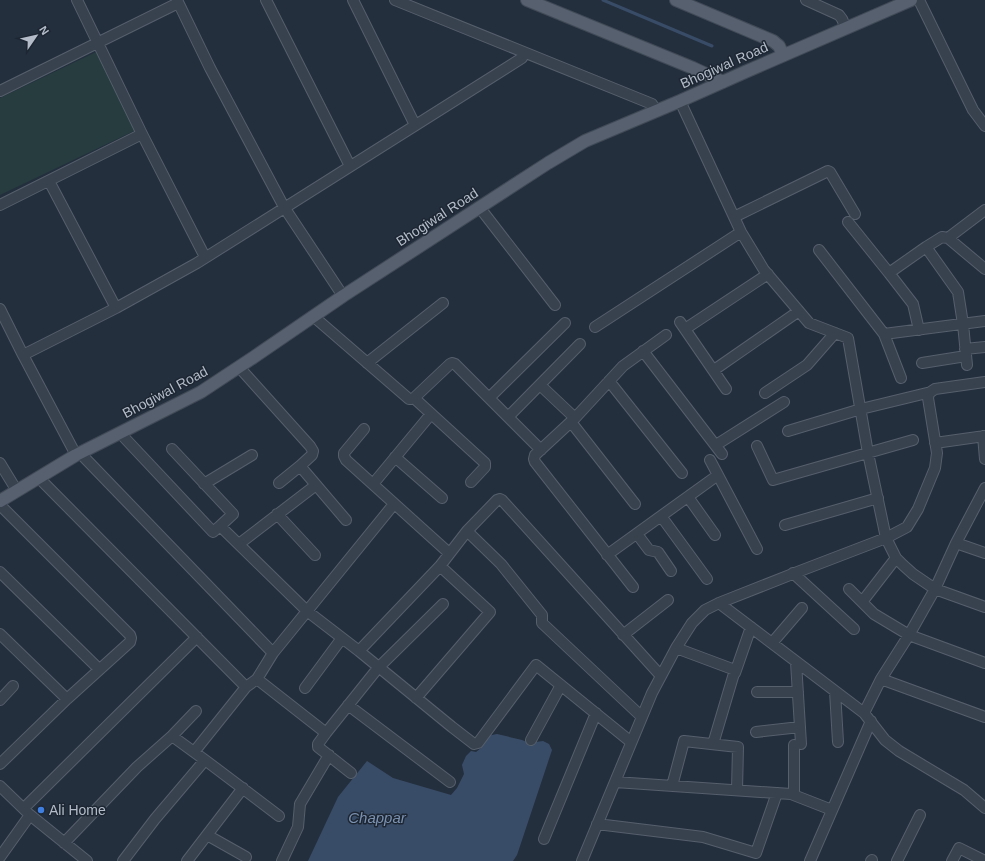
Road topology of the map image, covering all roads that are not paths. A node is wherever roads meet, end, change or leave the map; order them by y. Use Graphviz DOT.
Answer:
graph roads {
  1 [pos="77,0"];
  2 [pos="266,0"];
  3 [pos="353,0"];
  4 [pos="395,0"];
  5 [pos="527,0"];
  6 [pos="676,0"];
  7 [pos="806,0"];
  8 [pos="911,0"];
  9 [pos="919,0"];
  10 [pos="177,1"];
  11 [pos="846,28"];
  12 [pos="98,43"];
  13 [pos="524,53"];
  14 [pos="783,55"];
  15 [pos="723,82"];
  16 [pos="0,91"];
  17 [pos="680,101"];
  18 [pos="656,111"];
  19 [pos="415,125"];
  20 [pos="985,126"];
  21 [pos="142,134"];
  22 [pos="350,166"];
  23 [pos="49,181"];
  24 [pos="0,205"];
  25 [pos="284,207"];
  26 [pos="480,208"];
  27 [pos="985,210"];
  28 [pos="855,214"];
  29 [pos="734,217"];
  30 [pos="848,222"];
  31 [pos="741,232"];
  32 [pos="948,238"];
  33 [pos="926,247"];
  34 [pos="819,250"];
  35 [pos="205,257"];
  36 [pos="985,269"];
  37 [pos="889,273"];
  38 [pos="768,274"];
  39 [pos="343,296"];
  40 [pos="443,303"];
  41 [pos="555,305"];
  42 [pos="116,308"];
  43 [pos="0,309"];
  44 [pos="799,311"];
  45 [pos="313,316"];
  46 [pos="985,321"];
  47 [pos="565,323"];
  48 [pos="963,324"];
  49 [pos="595,327"];
  50 [pos="919,330"];
  51 [pos="835,333"];
  52 [pos="666,334"];
  53 [pos="884,334"];
  54 [pos="580,344"];
  55 [pos="985,347"];
  56 [pos="643,351"];
  57 [pos="23,355"];
  58 [pos="966,356"];
  59 [pos="367,363"];
  60 [pos="922,363"];
  61 [pos="239,367"];
  62 [pos="714,370"];
  63 [pos="901,378"];
  64 [pos="609,381"];
  65 [pos="985,382"];
  66 [pos="540,385"];
  67 [pos="726,389"];
  68 [pos="931,392"];
  69 [pos="765,393"];
  70 [pos="414,398"];
  71 [pos="489,398"];
  72 [pos="784,402"];
  73 [pos="861,409"];
  74 [pos="431,414"];
  75 [pos="508,417"];
  76 [pos="573,420"];
  77 [pos="364,429"];
  78 [pos="788,431"];
  79 [pos="120,433"];
  80 [pos="984,436"];
  81 [pos="913,440"];
  82 [pos="935,443"];
  83 [pos="716,445"];
  84 [pos="757,446"];
  85 [pos="172,449"];
  86 [pos="541,450"];
  87 [pos="868,452"];
  88 [pos="78,454"];
  89 [pos="252,454"];
  90 [pos="722,454"];
  91 [pos="395,457"];
  92 [pos="985,459"];
  93 [pos="710,460"];
  94 [pos="0,463"];
  95 [pos="300,466"];
  96 [pos="682,473"];
  97 [pos="718,475"];
  98 [pos="39,478"];
  99 [pos="279,482"];
  100 [pos="471,482"];
  101 [pos="204,484"];
  102 [pos="373,484"];
  103 [pos="316,485"];
  104 [pos="17,491"];
  105 [pos="984,493"];
  106 [pos="688,497"];
  107 [pos="442,498"];
  108 [pos="878,498"];
  109 [pos="0,502"];
  110 [pos="394,504"];
  111 [pos="635,504"];
  112 [pos="0,505"];
  113 [pos="277,514"];
  114 [pos="661,516"];
  115 [pos="346,520"];
  116 [pos="784,525"];
  117 [pos="220,526"];
  118 [pos="467,531"];
  119 [pos="638,534"];
  120 [pos="715,535"];
  121 [pos="886,538"];
  122 [pos="956,543"];
  123 [pos="239,544"];
  124 [pos="756,549"];
  125 [pos="449,553"];
  126 [pos="985,553"];
  127 [pos="315,555"];
  128 [pos="607,555"];
  129 [pos="896,558"];
  130 [pos="440,566"];
  131 [pos="671,570"];
  132 [pos="0,572"];
  133 [pos="793,573"];
  134 [pos="707,579"];
  135 [pos="633,587"];
  136 [pos="849,589"];
  137 [pos="934,589"];
  138 [pos="668,600"];
  139 [pos="862,602"];
  140 [pos="719,603"];
  141 [pos="443,604"];
  142 [pos="985,607"];
  143 [pos="802,608"];
  144 [pos="307,610"];
  145 [pos="751,627"];
  146 [pos="854,629"];
  147 [pos="0,634"];
  148 [pos="624,635"];
  149 [pos="909,636"];
  150 [pos="197,637"];
  151 [pos="342,638"];
  152 [pos="772,643"];
  153 [pos="676,648"];
  154 [pos="359,651"];
  155 [pos="274,653"];
  156 [pos="796,662"];
  157 [pos="985,663"];
  158 [pos="378,668"];
  159 [pos="99,669"];
  160 [pos="735,673"];
  161 [pos="661,676"];
  162 [pos="257,679"];
  163 [pos="881,680"];
  164 [pos="561,685"];
  165 [pos="13,686"];
  166 [pos="246,687"];
  167 [pos="305,688"];
  168 [pos="835,691"];
  169 [pos="757,692"];
  170 [pos="798,692"];
  171 [pos="416,698"];
  172 [pos="67,699"];
  173 [pos="0,700"];
  174 [pos="348,705"];
  175 [pos="196,711"];
  176 [pos="596,713"];
  177 [pos="642,717"];
  178 [pos="868,717"];
  179 [pos="985,717"];
  180 [pos="800,727"];
  181 [pos="756,732"];
  182 [pos="326,733"];
  183 [pos="172,736"];
  184 [pos="531,740"];
  185 [pos="632,742"];
  186 [pos="838,742"];
  187 [pos="712,744"];
  188 [pos="194,752"];
  189 [pos="329,755"];
  190 [pos="205,760"];
  191 [pos="0,764"];
  192 [pos="351,773"];
  193 [pos="450,782"];
  194 [pos="615,782"];
  195 [pos="672,786"];
  196 [pos="243,788"];
  197 [pos="1,789"];
  198 [pos="737,790"];
  199 [pos="777,793"];
  200 [pos="794,795"];
  201 [pos="985,807"];
  202 [pos="832,810"];
  203 [pos="27,811"];
  204 [pos="920,815"];
  205 [pos="279,816"];
  206 [pos="597,824"];
  207 [pos="207,834"];
  208 [pos="544,839"];
  209 [pos="64,843"];
  210 [pos="0,857"];
  211 [pos="246,858"];
  212 [pos="87,861"];
  213 [pos="123,861"];
  214 [pos="187,861"];
  215 [pos="282,861"];
  216 [pos="582,861"];
  217 [pos="810,861"];
  218 [pos="897,861"];
  219 [pos="952,861"];
  220 [pos="985,861"];
  1 -- 12 [label="street"];
  2 -- 22 [label="street"];
  3 -- 19 [label="street"];
  4 -- 13 [label="street"];
  5 -- 15 [label="main road"];
  6 -- 14 [label="main road"];
  7 -- 11 [label="street"];
  8 -- 11 [label="main road, Bhogiwal Road"];
  9 -- 20 [label="street"];
  10 -- 12 [label="street"];
  10 -- 25 [label="street"];
  11 -- 14 [label="main road, Bhogiwal Road"];
  12 -- 16 [label="street"];
  12 -- 21 [label="street"];
  13 -- 18 [label="street"];
  13 -- 19 [label="street"];
  14 -- 15 [label="main road, Bhogiwal Road"];
  15 -- 17 [label="main road, Bhogiwal Road"];
  17 -- 18 [label="main road, Bhogiwal Road"];
  17 -- 29 [label="street"];
  18 -- 26 [label="main road, Bhogiwal Road"];
  19 -- 22 [label="street"];
  21 -- 23 [label="street"];
  21 -- 35 [label="street"];
  22 -- 25 [label="street"];
  23 -- 24 [label="street"];
  23 -- 42 [label="street"];
  25 -- 35 [label="street"];
  25 -- 39 [label="street"];
  26 -- 39 [label="main road, Bhogiwal Road"];
  26 -- 41 [label="street"];
  27 -- 32 [label="street"];
  28 -- 29 [label="street"];
  29 -- 31 [label="street"];
  30 -- 37 [label="street"];
  31 -- 38 [label="street"];
  31 -- 49 [label="street"];
  32 -- 33 [label="street"];
  32 -- 36 [label="street"];
  33 -- 37 [label="street"];
  33 -- 48 [label="street"];
  34 -- 53 [label="street"];
  35 -- 42 [label="street"];
  37 -- 50 [label="street"];
  38 -- 44 [label="street"];
  38 -- 62 [label="street"];
  39 -- 45 [label="main road, Bhogiwal Road"];
  40 -- 59 [label="street"];
  42 -- 57 [label="street"];
  43 -- 57 [label="street"];
  44 -- 51 [label="street"];
  44 -- 62 [label="street"];
  45 -- 59 [label="street"];
  45 -- 61 [label="main road, Bhogiwal Road"];
  46 -- 48 [label="street"];
  47 -- 71 [label="street"];
  48 -- 50 [label="street"];
  48 -- 58 [label="street"];
  50 -- 53 [label="street"];
  51 -- 69 [label="street"];
  51 -- 73 [label="street"];
  52 -- 56 [label="street"];
  53 -- 63 [label="street"];
  54 -- 66 [label="street"];
  55 -- 58 [label="street"];
  56 -- 64 [label="street"];
  56 -- 83 [label="street"];
  57 -- 88 [label="street"];
  58 -- 60 [label="street"];
  59 -- 70 [label="street"];
  61 -- 79 [label="main road, Bhogiwal Road"];
  61 -- 95 [label="street"];
  62 -- 67 [label="street"];
  64 -- 76 [label="street"];
  64 -- 96 [label="street"];
  65 -- 68 [label="street"];
  66 -- 75 [label="street"];
  66 -- 76 [label="street"];
  68 -- 73 [label="street"];
  68 -- 82 [label="street"];
  70 -- 71 [label="street"];
  70 -- 74 [label="street"];
  71 -- 75 [label="street"];
  72 -- 83 [label="street"];
  73 -- 78 [label="street"];
  73 -- 87 [label="street"];
  74 -- 91 [label="street"];
  74 -- 100 [label="street"];
  75 -- 86 [label="street"];
  76 -- 86 [label="street"];
  76 -- 111 [label="street"];
  77 -- 102 [label="street"];
  79 -- 88 [label="main road, Bhogiwal Road"];
  79 -- 117 [label="street"];
  80 -- 82 [label="street"];
  80 -- 92 [label="street"];
  81 -- 87 [label="street"];
  82 -- 121 [label="street"];
  83 -- 90 [label="street"];
  84 -- 87 [label="street"];
  85 -- 101 [label="street"];
  86 -- 128 [label="street"];
  87 -- 108 [label="street"];
  88 -- 98 [label="main road, Bhogiwal Road"];
  88 -- 155 [label="street"];
  89 -- 101 [label="street"];
  91 -- 102 [label="street"];
  91 -- 107 [label="street"];
  93 -- 97 [label="street"];
  94 -- 104 [label="street"];
  95 -- 99 [label="street"];
  95 -- 103 [label="street"];
  97 -- 106 [label="street"];
  97 -- 124 [label="street"];
  98 -- 104 [label="main road, Bhogiwal Road"];
  98 -- 150 [label="street"];
  101 -- 117 [label="street"];
  102 -- 110 [label="street"];
  103 -- 113 [label="street"];
  103 -- 115 [label="street"];
  104 -- 109 [label="main road, Bhogiwal Road"];
  105 -- 122 [label="street"];
  106 -- 114 [label="street"];
  106 -- 120 [label="street"];
  108 -- 116 [label="street"];
  108 -- 121 [label="street"];
  110 -- 125 [label="street"];
  110 -- 144 [label="street"];
  112 -- 159 [label="street"];
  113 -- 123 [label="street"];
  113 -- 127 [label="street"];
  114 -- 119 [label="street"];
  114 -- 134 [label="street"];
  117 -- 123 [label="street"];
  118 -- 125 [label="street"];
  118 -- 148 [label="street"];
  118 -- 177 [label="street"];
  119 -- 128 [label="street"];
  119 -- 131 [label="street"];
  121 -- 129 [label="street"];
  121 -- 133 [label="street"];
  122 -- 126 [label="street"];
  122 -- 137 [label="street"];
  123 -- 144 [label="street"];
  125 -- 130 [label="street"];
  128 -- 135 [label="street"];
  129 -- 137 [label="street"];
  129 -- 139 [label="street"];
  130 -- 154 [label="street"];
  130 -- 171 [label="street"];
  132 -- 159 [label="street"];
  133 -- 140 [label="street"];
  133 -- 146 [label="street"];
  136 -- 139 [label="street"];
  137 -- 142 [label="street"];
  137 -- 149 [label="street"];
  138 -- 148 [label="street"];
  139 -- 149 [label="street"];
  140 -- 145 [label="street"];
  140 -- 153 [label="street"];
  141 -- 158 [label="street"];
  143 -- 152 [label="street"];
  144 -- 151 [label="street"];
  144 -- 155 [label="street"];
  145 -- 152 [label="street"];
  145 -- 160 [label="street"];
  147 -- 172 [label="street"];
  148 -- 161 [label="street"];
  149 -- 157 [label="street"];
  149 -- 163 [label="street"];
  150 -- 166 [label="street"];
  150 -- 203 [label="street"];
  151 -- 154 [label="street"];
  151 -- 167 [label="street"];
  152 -- 156 [label="street"];
  153 -- 160 [label="street"];
  153 -- 161 [label="street"];
  154 -- 158 [label="street"];
  155 -- 162 [label="street"];
  156 -- 168 [label="street"];
  156 -- 170 [label="street"];
  158 -- 171 [label="street"];
  158 -- 174 [label="street"];
  159 -- 172 [label="street"];
  160 -- 187 [label="street"];
  161 -- 177 [label="street"];
  162 -- 166 [label="street"];
  162 -- 182 [label="street"];
  163 -- 178 [label="street"];
  163 -- 179 [label="street"];
  164 -- 171 [label="street"];
  164 -- 176 [label="street"];
  164 -- 184 [label="street"];
  165 -- 173 [label="street"];
  166 -- 188 [label="street"];
  168 -- 178 [label="street"];
  168 -- 186 [label="street"];
  169 -- 170 [label="street"];
  170 -- 180 [label="street"];
  172 -- 191 [label="street"];
  174 -- 182 [label="street"];
  174 -- 193 [label="street"];
  175 -- 183 [label="street"];
  176 -- 185 [label="street"];
  176 -- 208 [label="street"];
  177 -- 185 [label="street"];
  178 -- 201 [label="street"];
  178 -- 202 [label="street"];
  180 -- 181 [label="street"];
  180 -- 200 [label="street"];
  182 -- 189 [label="street"];
  183 -- 188 [label="street"];
  183 -- 209 [label="street"];
  185 -- 194 [label="street"];
  187 -- 195 [label="street"];
  187 -- 198 [label="street"];
  188 -- 190 [label="street"];
  189 -- 192 [label="street"];
  189 -- 215 [label="street"];
  190 -- 196 [label="street"];
  190 -- 213 [label="street"];
  194 -- 195 [label="street"];
  194 -- 206 [label="street"];
  195 -- 198 [label="street"];
  196 -- 205 [label="street"];
  196 -- 207 [label="street"];
  197 -- 203 [label="street"];
  198 -- 199 [label="street"];
  199 -- 200 [label="street"];
  199 -- 206 [label="street"];
  200 -- 202 [label="street"];
  202 -- 217 [label="street"];
  203 -- 209 [label="street"];
  203 -- 210 [label="street"];
  204 -- 218 [label="street"];
  206 -- 216 [label="street"];
  207 -- 211 [label="street"];
  207 -- 214 [label="street"];
  209 -- 212 [label="street"];
  219 -- 220 [label="street"];
}
